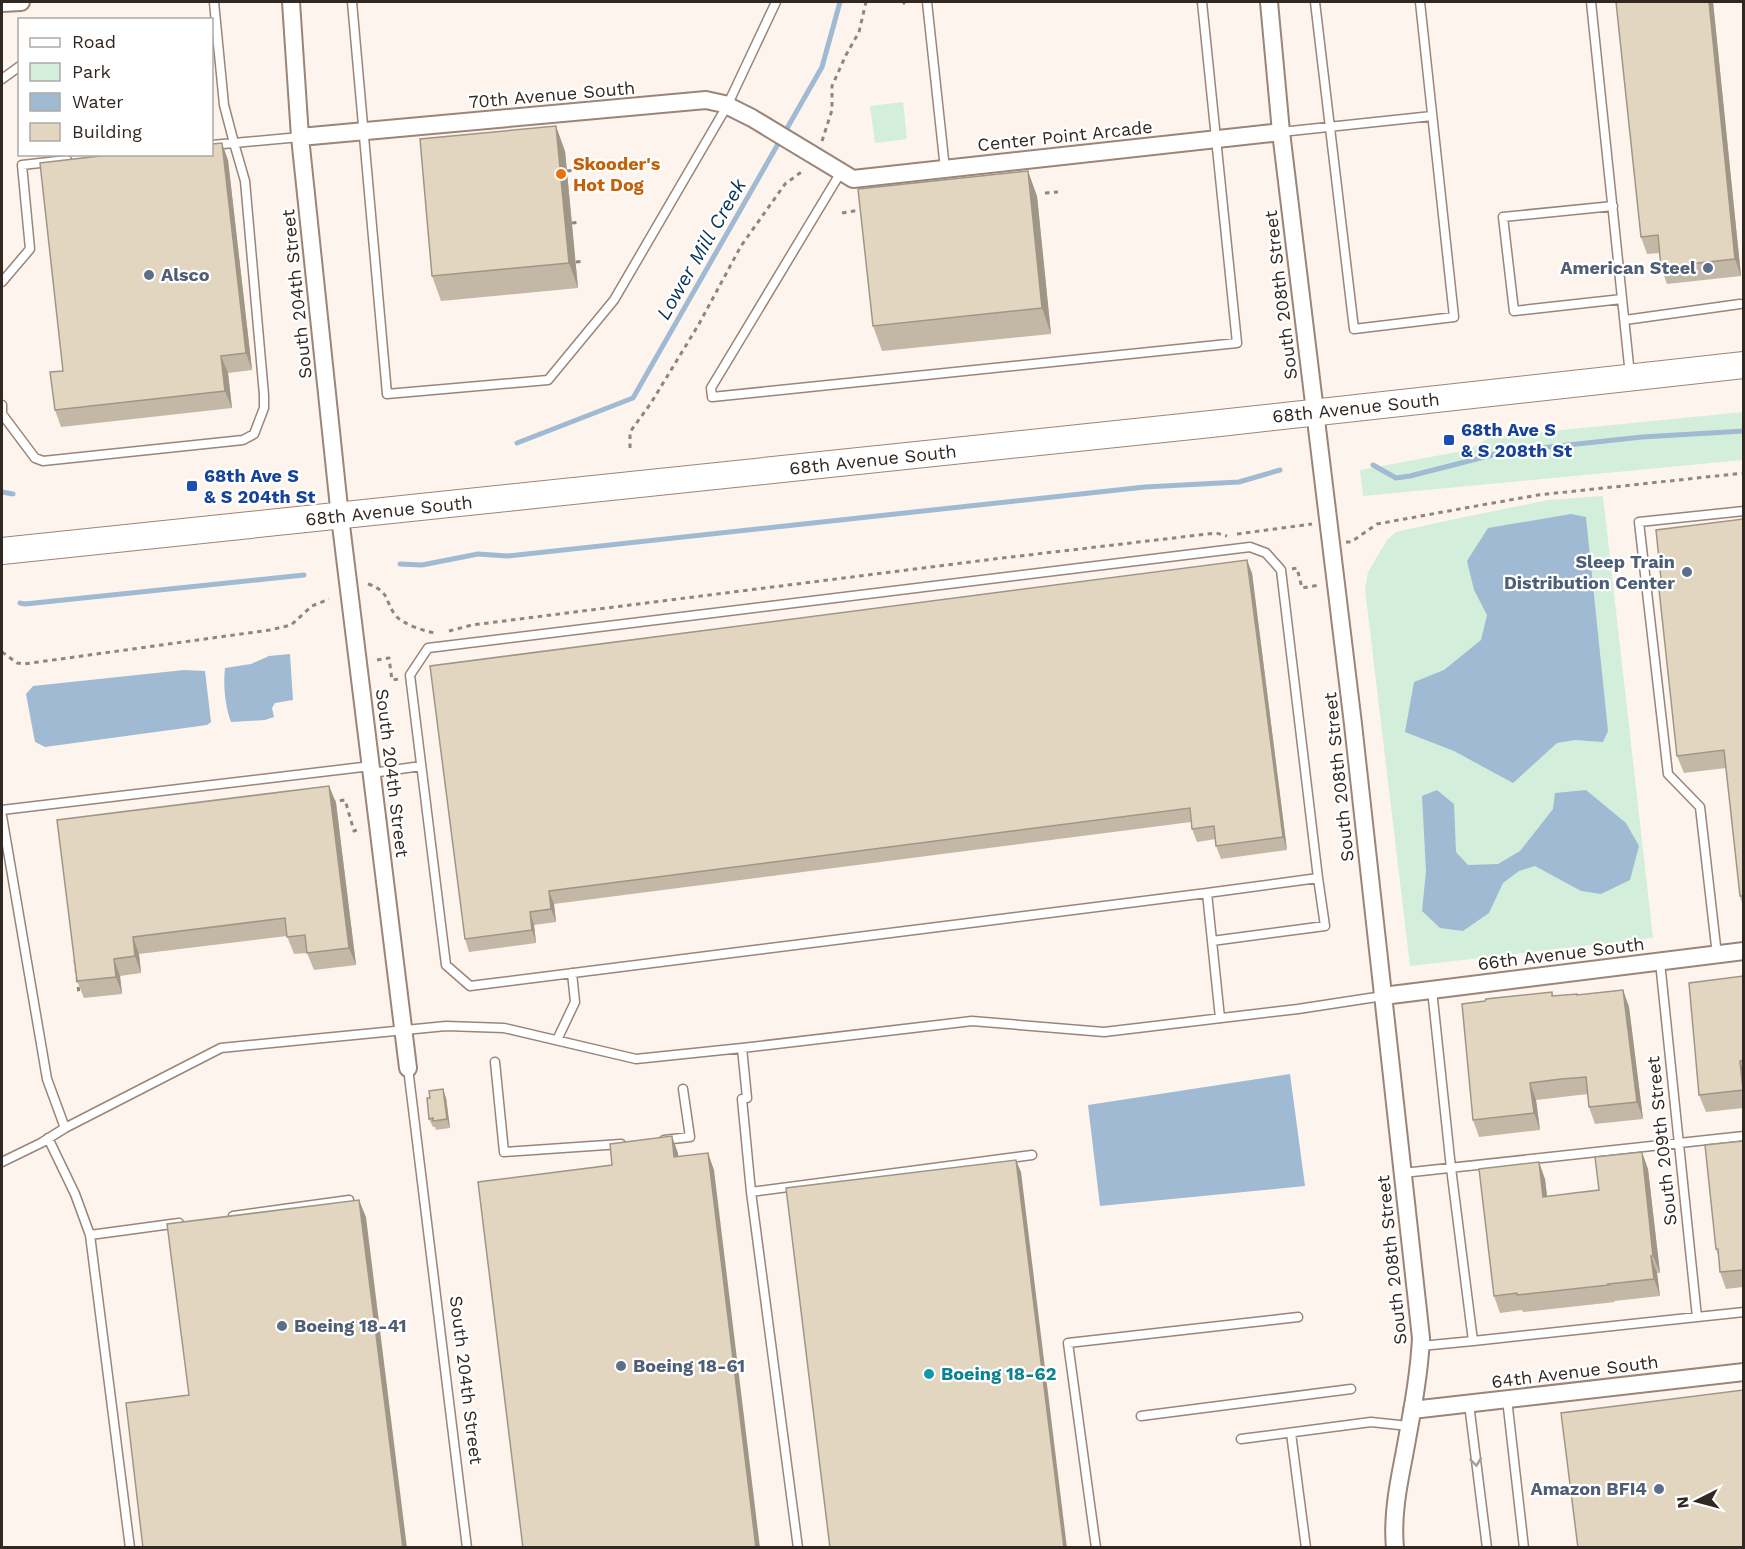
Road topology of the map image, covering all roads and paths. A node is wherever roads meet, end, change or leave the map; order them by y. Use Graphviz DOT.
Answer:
graph roads {
  1 [pos="19,2"];
  2 [pos="214,2"];
  3 [pos="291,2"];
  4 [pos="352,2"];
  5 [pos="776,2"];
  6 [pos="866,2"];
  7 [pos="927,2"];
  8 [pos="1202,2"];
  9 [pos="1269,2"];
  10 [pos="1315,2"];
  11 [pos="1420,2"];
  12 [pos="1591,2"];
  13 [pos="2,3"];
  14 [pos="214,30"];
  15 [pos="18,68"];
  16 [pos="2,80"];
  17 [pos="727,106"];
  18 [pos="1432,116"];
  19 [pos="1330,126"];
  20 [pos="364,131"];
  21 [pos="1281,132"];
  22 [pos="300,137"];
  23 [pos="1216,139"];
  24 [pos="234,143"];
  25 [pos="213,145"];
  26 [pos="821,151"];
  27 [pos="77,159"];
  28 [pos="945,169"];
  29 [pos="576,170"];
  30 [pos="804,170"];
  31 [pos="567,171"];
  32 [pos="847,176"];
  33 [pos="1058,192"];
  34 [pos="1044,193"];
  35 [pos="1613,206"];
  36 [pos="859,210"];
  37 [pos="842,213"];
  38 [pos="581,222"];
  39 [pos="572,223"];
  40 [pos="584,261"];
  41 [pos="576,262"];
  42 [pos="2,282"];
  43 [pos="1622,299"];
  44 [pos="1740,304"];
  45 [pos="1625,320"];
  46 [pos="1743,365"];
  47 [pos="1631,378"];
  48 [pos="2,405"];
  49 [pos="1315,412"];
  50 [pos="630,448"];
  51 [pos="1743,473"];
  52 [pos="1743,511"];
  53 [pos="340,517"];
  54 [pos="1312,524"];
  55 [pos="1351,542"];
  56 [pos="2,551"];
  57 [pos="1281,570"];
  58 [pos="368,584"];
  59 [pos="1320,585"];
  60 [pos="329,599"];
  61 [pos="448,632"];
  62 [pos="439,633"];
  63 [pos="2,652"];
  64 [pos="377,660"];
  65 [pos="410,677"];
  66 [pos="421,766"];
  67 [pos="371,769"];
  68 [pos="321,803"];
  69 [pos="2,810"];
  70 [pos="2,816"];
  71 [pos="361,828"];
  72 [pos="1318,878"];
  73 [pos="1207,893"];
  74 [pos="1212,941"];
  75 [pos="1743,951"];
  76 [pos="1717,955"];
  77 [pos="75,960"];
  78 [pos="1660,962"];
  79 [pos="572,973"];
  80 [pos="1432,990"];
  81 [pos="79,994"];
  82 [pos="1383,996"];
  83 [pos="1220,1018"];
  84 [pos="405,1030"];
  85 [pos="557,1040"];
  86 [pos="742,1048"];
  87 [pos="495,1062"];
  88 [pos="408,1068"];
  89 [pos="683,1089"];
  90 [pos="65,1128"];
  91 [pos="1743,1136"];
  92 [pos="48,1138"];
  93 [pos="656,1140"];
  94 [pos="632,1143"];
  95 [pos="1679,1143"];
  96 [pos="1032,1155"];
  97 [pos="2,1162"];
  98 [pos="1451,1168"];
  99 [pos="1403,1173"];
  100 [pos="752,1192"];
  101 [pos="349,1200"];
  102 [pos="220,1218"];
  103 [pos="184,1222"];
  104 [pos="90,1235"];
  105 [pos="1743,1312"];
  106 [pos="1298,1317"];
  107 [pos="1697,1317"];
  108 [pos="1473,1341"];
  109 [pos="1421,1346"];
  110 [pos="1743,1372"];
  111 [pos="1351,1389"];
  112 [pos="1507,1399"];
  113 [pos="1469,1404"];
  114 [pos="1141,1416"];
  115 [pos="1410,1418"];
  116 [pos="1292,1433"];
  117 [pos="1241,1439"];
  118 [pos="130,1548"];
  119 [pos="467,1548"];
  120 [pos="798,1548"];
  121 [pos="1096,1548"];
  122 [pos="1306,1548"];
  123 [pos="1395,1548"];
  124 [pos="1487,1548"];
  125 [pos="1524,1548"];
  1 -- 13 [label="street"];
  2 -- 14 [label="lane"];
  3 -- 22 [label="street, South 204th Street"];
  4 -- 20 [label="lane"];
  5 -- 17 [label="lane"];
  6 -- 26 [label="path"];
  7 -- 28 [label="lane"];
  8 -- 23 [label="lane"];
  9 -- 21 [label="street, South 208th Street"];
  10 -- 19 [label="lane"];
  11 -- 18 [label="lane"];
  12 -- 35 [label="lane"];
  14 -- 24 [label="lane"];
  15 -- 16 [label="lane"];
  17 -- 20 [label="street, 70th Avenue South"];
  17 -- 20 [label="lane"];
  17 -- 26 [label="street, 70th Avenue South"];
  18 -- 19 [label="lane"];
  18 -- 19 [label="lane"];
  19 -- 21 [label="lane"];
  20 -- 22 [label="street, 70th Avenue South"];
  21 -- 23 [label="street, Center Point Arcade"];
  21 -- 49 [label="street, South 208th Street"];
  22 -- 24 [label="lane, 70th Avenue South"];
  22 -- 53 [label="street, South 204th Street"];
  23 -- 28 [label="street, Center Point Arcade"];
  23 -- 32 [label="lane"];
  24 -- 25 [label="lane, 70th Avenue South"];
  24 -- 48 [label="lane"];
  26 -- 32 [label="street, 70th Avenue South"];
  27 -- 42 [label="lane"];
  28 -- 32 [label="street, Center Point Arcade"];
  29 -- 31 [label="path"];
  30 -- 50 [label="path"];
  33 -- 34 [label="path"];
  35 -- 43 [label="lane"];
  35 -- 43 [label="lane"];
  36 -- 37 [label="path"];
  38 -- 39 [label="path"];
  40 -- 41 [label="path"];
  43 -- 45 [label="lane"];
  44 -- 45 [label="lane"];
  45 -- 47 [label="lane"];
  46 -- 47 [label="main road, 68th Avenue South"];
  47 -- 49 [label="main road, 68th Avenue South"];
  49 -- 53 [label="main road, 68th Avenue South"];
  49 -- 82 [label="street, South 208th Street"];
  51 -- 55 [label="path"];
  52 -- 76 [label="lane"];
  53 -- 56 [label="main road, 68th Avenue South"];
  53 -- 67 [label="street, South 204th Street"];
  54 -- 61 [label="path"];
  57 -- 59 [label="path"];
  57 -- 65 [label="lane"];
  57 -- 72 [label="lane"];
  58 -- 62 [label="path"];
  60 -- 63 [label="path"];
  64 -- 65 [label="path"];
  65 -- 66 [label="lane"];
  66 -- 67 [label="lane"];
  66 -- 79 [label="lane"];
  67 -- 69 [label="lane"];
  67 -- 84 [label="street, South 204th Street"];
  68 -- 71 [label="path"];
  70 -- 90 [label="lane"];
  72 -- 73 [label="lane"];
  72 -- 74 [label="lane"];
  73 -- 74 [label="lane"];
  73 -- 79 [label="lane"];
  74 -- 83 [label="lane"];
  75 -- 76 [label="street, 66th Avenue South"];
  76 -- 78 [label="street, 66th Avenue South"];
  77 -- 81 [label="path"];
  78 -- 80 [label="street, 66th Avenue South"];
  78 -- 95 [label="lane, South 209th Street"];
  79 -- 85 [label="lane"];
  80 -- 82 [label="street, 66th Avenue South"];
  80 -- 98 [label="lane"];
  82 -- 83 [label="lane"];
  82 -- 99 [label="street, South 208th Street"];
  83 -- 86 [label="lane"];
  84 -- 85 [label="lane"];
  84 -- 88 [label="street, South 204th Street"];
  84 -- 90 [label="lane"];
  85 -- 86 [label="lane"];
  86 -- 100 [label="lane"];
  87 -- 94 [label="lane"];
  88 -- 119 [label="lane, South 204th Street"];
  89 -- 93 [label="lane"];
  90 -- 92 [label="lane"];
  91 -- 95 [label="lane"];
  92 -- 97 [label="lane"];
  92 -- 104 [label="lane"];
  95 -- 98 [label="lane"];
  95 -- 107 [label="lane, South 209th Street"];
  96 -- 100 [label="lane"];
  98 -- 99 [label="lane"];
  98 -- 108 [label="lane"];
  99 -- 109 [label="street, South 208th Street"];
  100 -- 120 [label="lane"];
  101 -- 102 [label="lane"];
  103 -- 104 [label="lane"];
  104 -- 118 [label="lane"];
  105 -- 107 [label="lane"];
  106 -- 121 [label="lane"];
  107 -- 108 [label="lane"];
  108 -- 109 [label="lane"];
  109 -- 115 [label="street, South 208th Street"];
  110 -- 112 [label="street, 64th Avenue South"];
  111 -- 114 [label="lane"];
  112 -- 113 [label="street, 64th Avenue South"];
  112 -- 125 [label="lane"];
  113 -- 115 [label="street, 64th Avenue South"];
  113 -- 124 [label="lane, one-way"];
  115 -- 116 [label="lane"];
  115 -- 123 [label="street, South 208th Street"];
  116 -- 117 [label="lane"];
  116 -- 122 [label="lane"];
}
